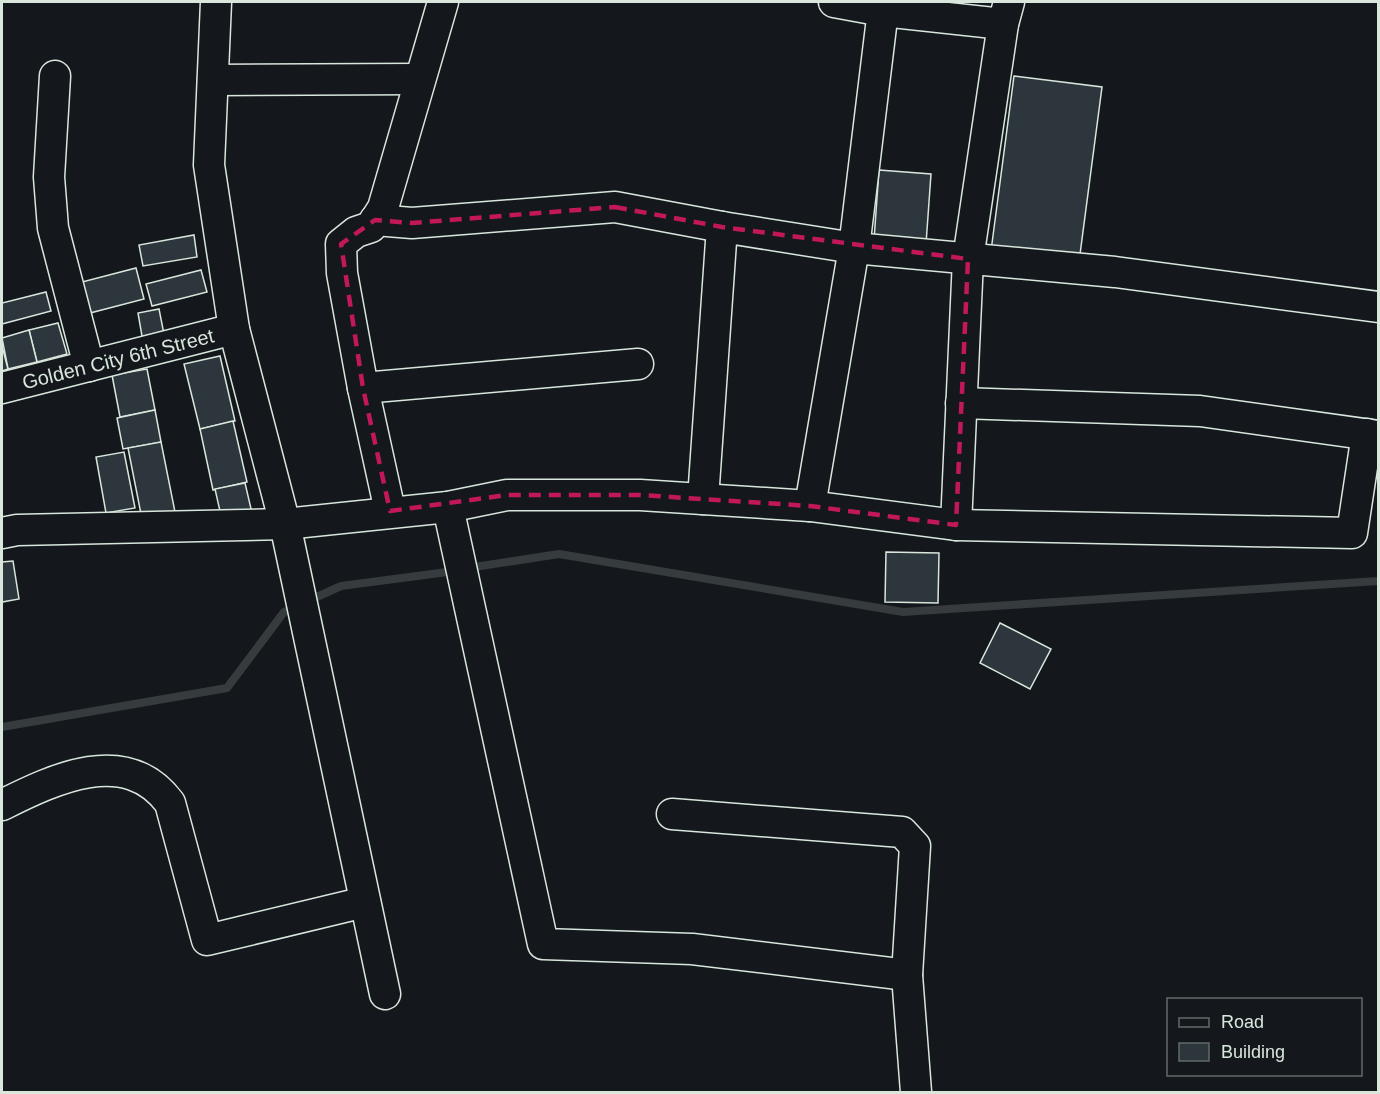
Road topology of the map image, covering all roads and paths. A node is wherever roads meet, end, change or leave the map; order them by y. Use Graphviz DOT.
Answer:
graph roads {
  1 [pos="216,2"];
  2 [pos="443,2"];
  3 [pos="834,2"];
  4 [pos="883,6"];
  5 [pos="1006,13"];
  6 [pos="55,76"];
  7 [pos="420,79"];
  8 [pos="213,80"];
  9 [pos="375,220"];
  10 [pos="722,227"];
  11 [pos="854,248"];
  12 [pos="968,259"];
  13 [pos="1378,307"];
  14 [pos="234,329"];
  15 [pos="638,364"];
  16 [pos="89,366"];
  17 [pos="2,388"];
  18 [pos="363,388"];
  19 [pos="961,403"];
  20 [pos="1373,435"];
  21 [pos="704,499"];
  22 [pos="810,506"];
  23 [pos="448,507"];
  24 [pos="390,511"];
  25 [pos="285,524"];
  26 [pos="956,525"];
  27 [pos="2,533"];
  28 [pos="2,805"];
  29 [pos="672,814"];
  30 [pos="365,902"];
  31 [pos="907,975"];
  32 [pos="386,994"];
  33 [pos="916,1092"];
  1 -- 8 [label="street"];
  2 -- 7 [label="street"];
  3 -- 4 [label="street"];
  4 -- 5 [label="street"];
  4 -- 11 [label="street"];
  5 -- 12 [label="street"];
  6 -- 16 [label="street"];
  7 -- 8 [label="street"];
  7 -- 9 [label="street"];
  8 -- 14 [label="street"];
  9 -- 10 [label="street"];
  9 -- 18 [label="street"];
  10 -- 11 [label="street"];
  10 -- 21 [label="street"];
  11 -- 12 [label="street"];
  11 -- 22 [label="street"];
  12 -- 13 [label="street"];
  12 -- 19 [label="street"];
  14 -- 16 [label="street, Golden City 6th Street"];
  14 -- 25 [label="street"];
  15 -- 18 [label="street"];
  16 -- 17 [label="street, Golden City 6th Street"];
  18 -- 24 [label="street"];
  19 -- 20 [label="street"];
  19 -- 26 [label="street"];
  20 -- 26 [label="street"];
  21 -- 22 [label="street"];
  21 -- 23 [label="street"];
  22 -- 26 [label="street"];
  23 -- 24 [label="street"];
  23 -- 31 [label="street"];
  24 -- 25 [label="street"];
  25 -- 27 [label="street"];
  25 -- 30 [label="street"];
  28 -- 30 [label="street"];
  29 -- 31 [label="street"];
  30 -- 32 [label="street"];
  31 -- 33 [label="street"];
}
